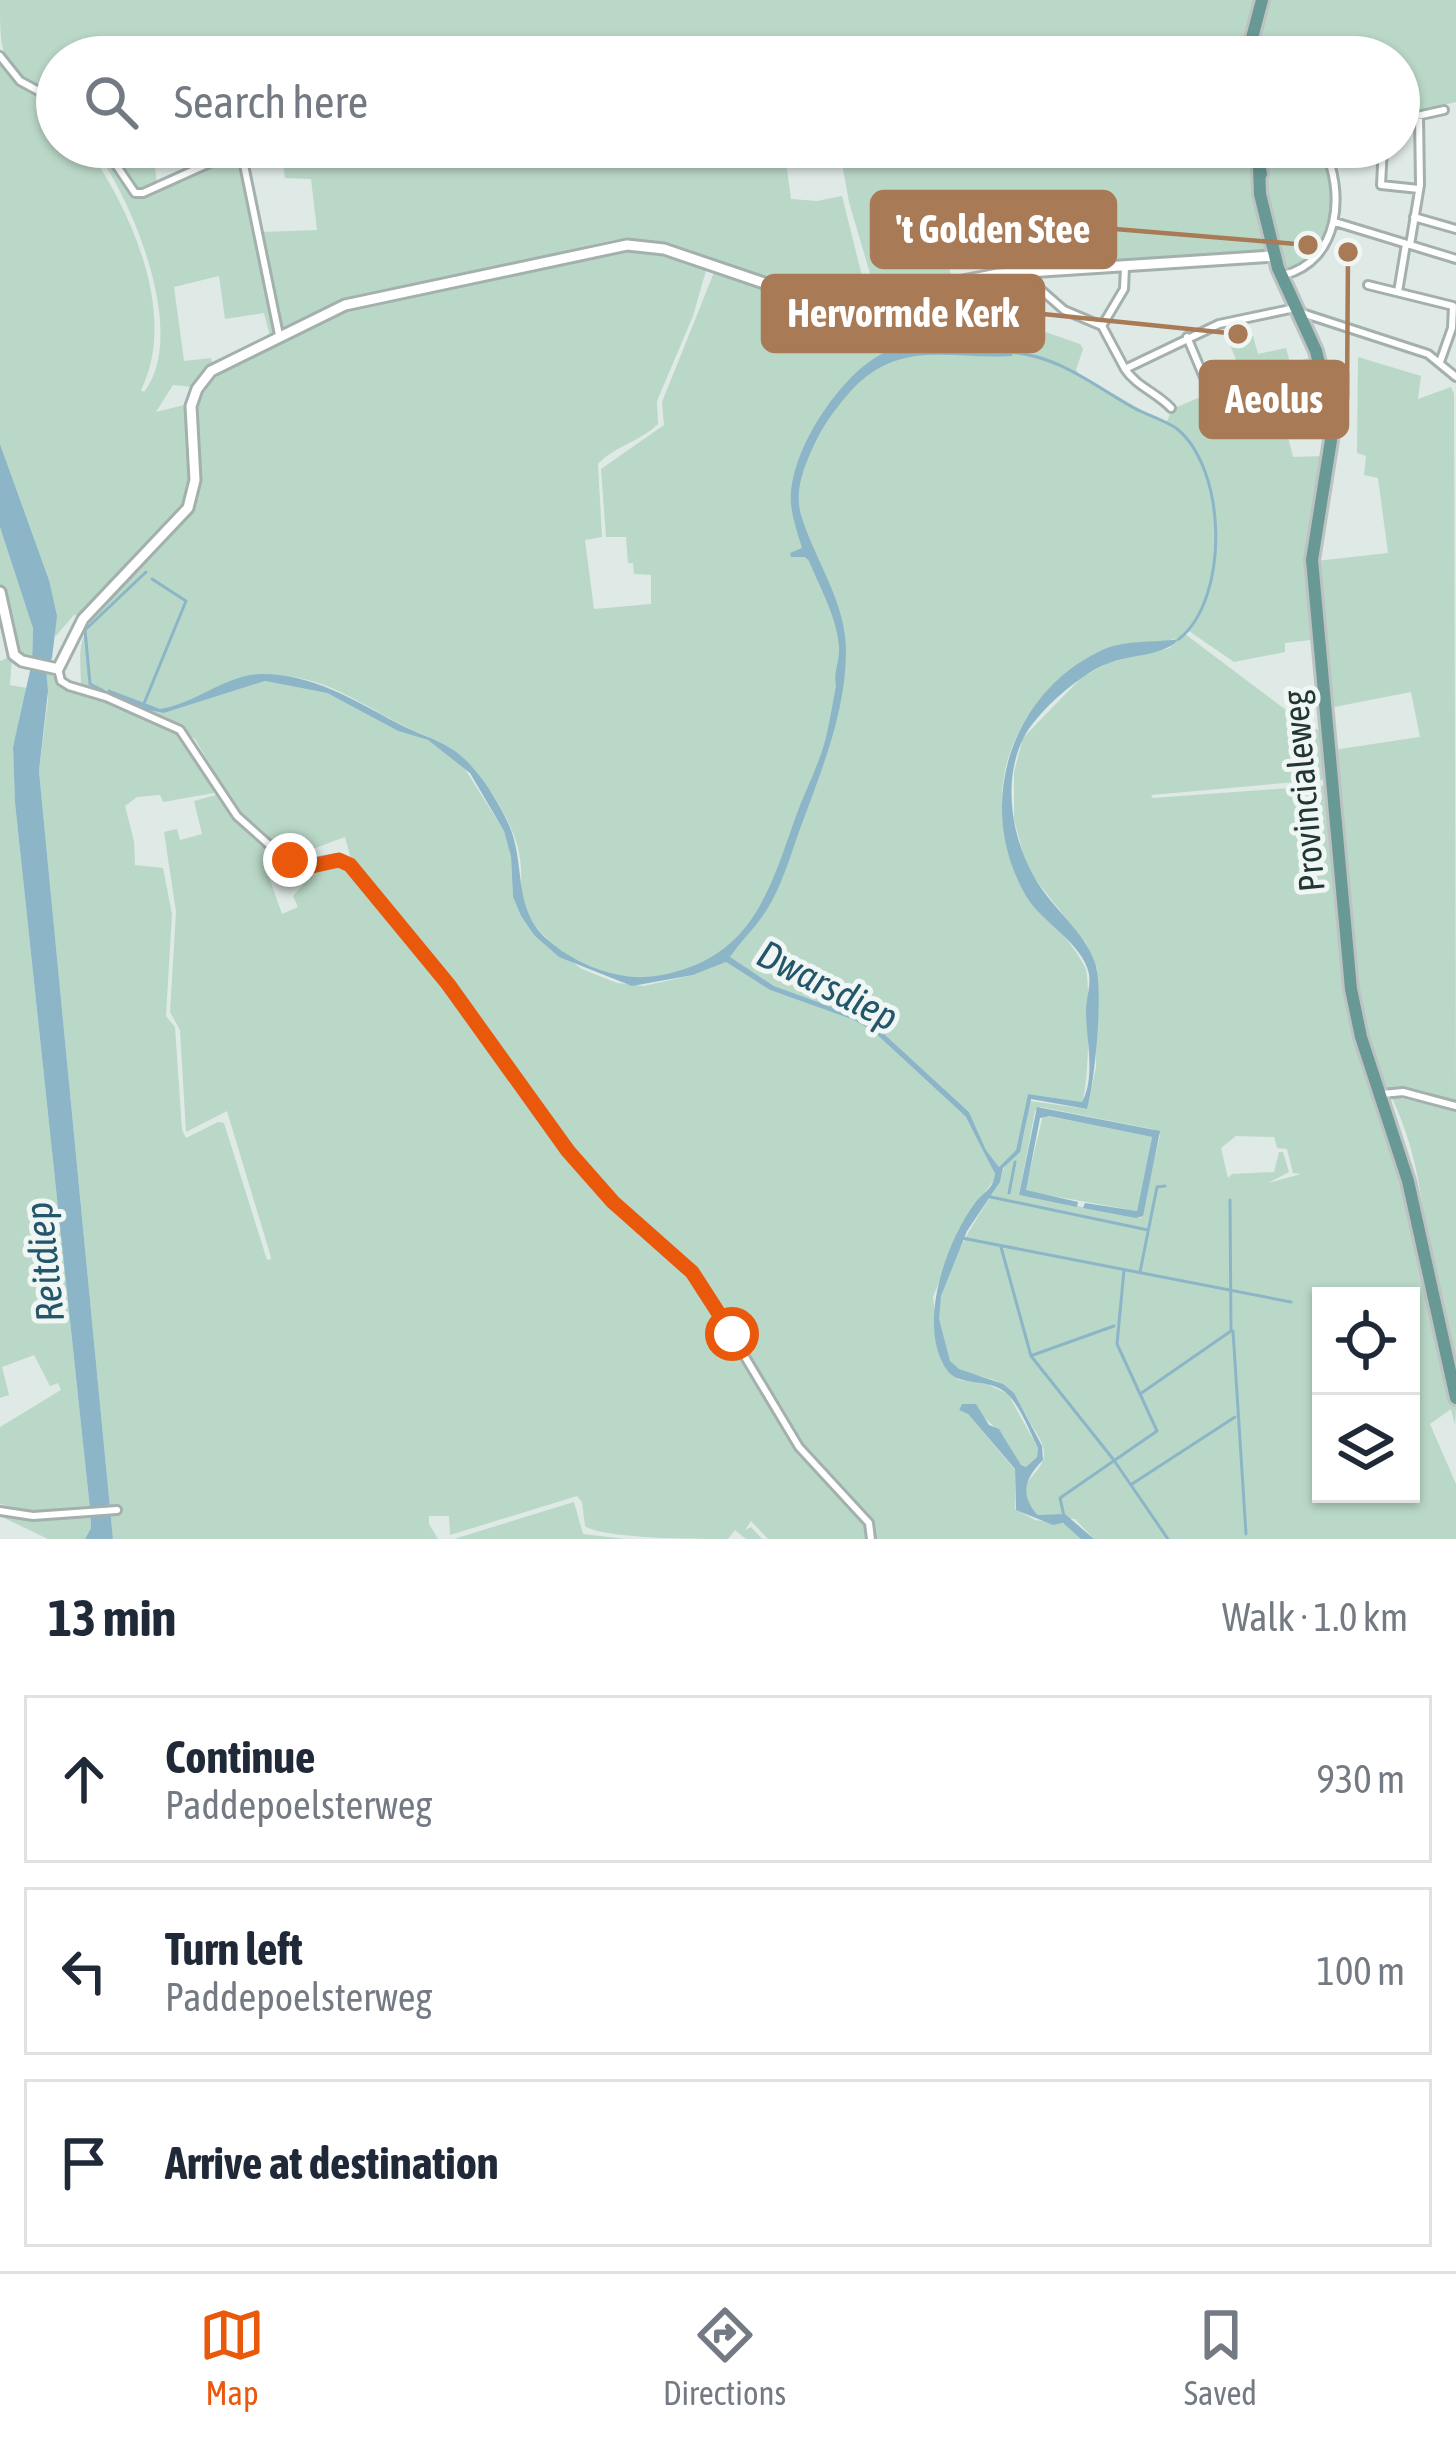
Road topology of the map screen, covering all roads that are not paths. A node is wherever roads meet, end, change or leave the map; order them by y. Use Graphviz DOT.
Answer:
graph roads {
  1 [pos="1262,0"];
  2 [pos="1252,36"];
  3 [pos="0,56"];
  4 [pos="36,90"];
  5 [pos="1444,110"];
  6 [pos="1420,116"];
  7 [pos="118,168"];
  8 [pos="200,168"];
  9 [pos="245,168"];
  10 [pos="1258,168"];
  11 [pos="1330,168"];
  12 [pos="1382,168"];
  13 [pos="1419,168"];
  14 [pos="1419,189"];
  15 [pos="1414,217"];
  16 [pos="1335,223"];
  17 [pos="1456,229"];
  18 [pos="1408,245"];
  19 [pos="1274,256"];
  20 [pos="1456,259"];
  21 [pos="1125,267"];
  22 [pos="1028,273"];
  23 [pos="1280,276"];
  24 [pos="1368,285"];
  25 [pos="1398,292"];
  26 [pos="1297,311"];
  27 [pos="1102,326"];
  28 [pos="279,335"];
  29 [pos="1187,337"];
  30 [pos="1440,362"];
  31 [pos="1125,369"];
  32 [pos="1456,377"];
  33 [pos="1211,394"];
  34 [pos="1172,408"];
  35 [pos="0,592"];
  36 [pos="52,667"];
  37 [pos="1382,1094"];
  38 [pos="1456,1106"];
  39 [pos="1456,1398"];
  40 [pos="114,1510"];
  41 [pos="0,1511"];
  42 [pos="871,1539"];
  1 -- 2 [label="main road"];
  3 -- 4 [label="street"];
  5 -- 6 [label="street"];
  7 -- 8 [label="street"];
  9 -- 28 [label="street"];
  10 -- 19 [label="main road, Provincialeweg"];
  11 -- 16 [label="street"];
  12 -- 14 [label="street"];
  13 -- 14 [label="street"];
  14 -- 15 [label="street"];
  15 -- 17 [label="street"];
  15 -- 18 [label="street"];
  16 -- 18 [label="street"];
  16 -- 23 [label="street"];
  18 -- 20 [label="street"];
  18 -- 25 [label="street"];
  19 -- 21 [label="street"];
  19 -- 23 [label="main road, Provincialeweg"];
  21 -- 22 [label="street"];
  21 -- 27 [label="street"];
  22 -- 27 [label="street"];
  22 -- 28 [label="street"];
  23 -- 26 [label="main road, Provincialeweg"];
  24 -- 25 [label="street"];
  25 -- 30 [label="street"];
  26 -- 29 [label="street"];
  26 -- 30 [label="street"];
  26 -- 37 [label="main road, Provincialeweg"];
  27 -- 31 [label="street"];
  28 -- 36 [label="street"];
  29 -- 31 [label="street"];
  29 -- 33 [label="street"];
  30 -- 32 [label="street"];
  31 -- 34 [label="street"];
  35 -- 36 [label="street"];
  36 -- 42 [label="street"];
  37 -- 38 [label="street"];
  37 -- 39 [label="main road, Provincialeweg"];
  40 -- 41 [label="street"];
}
